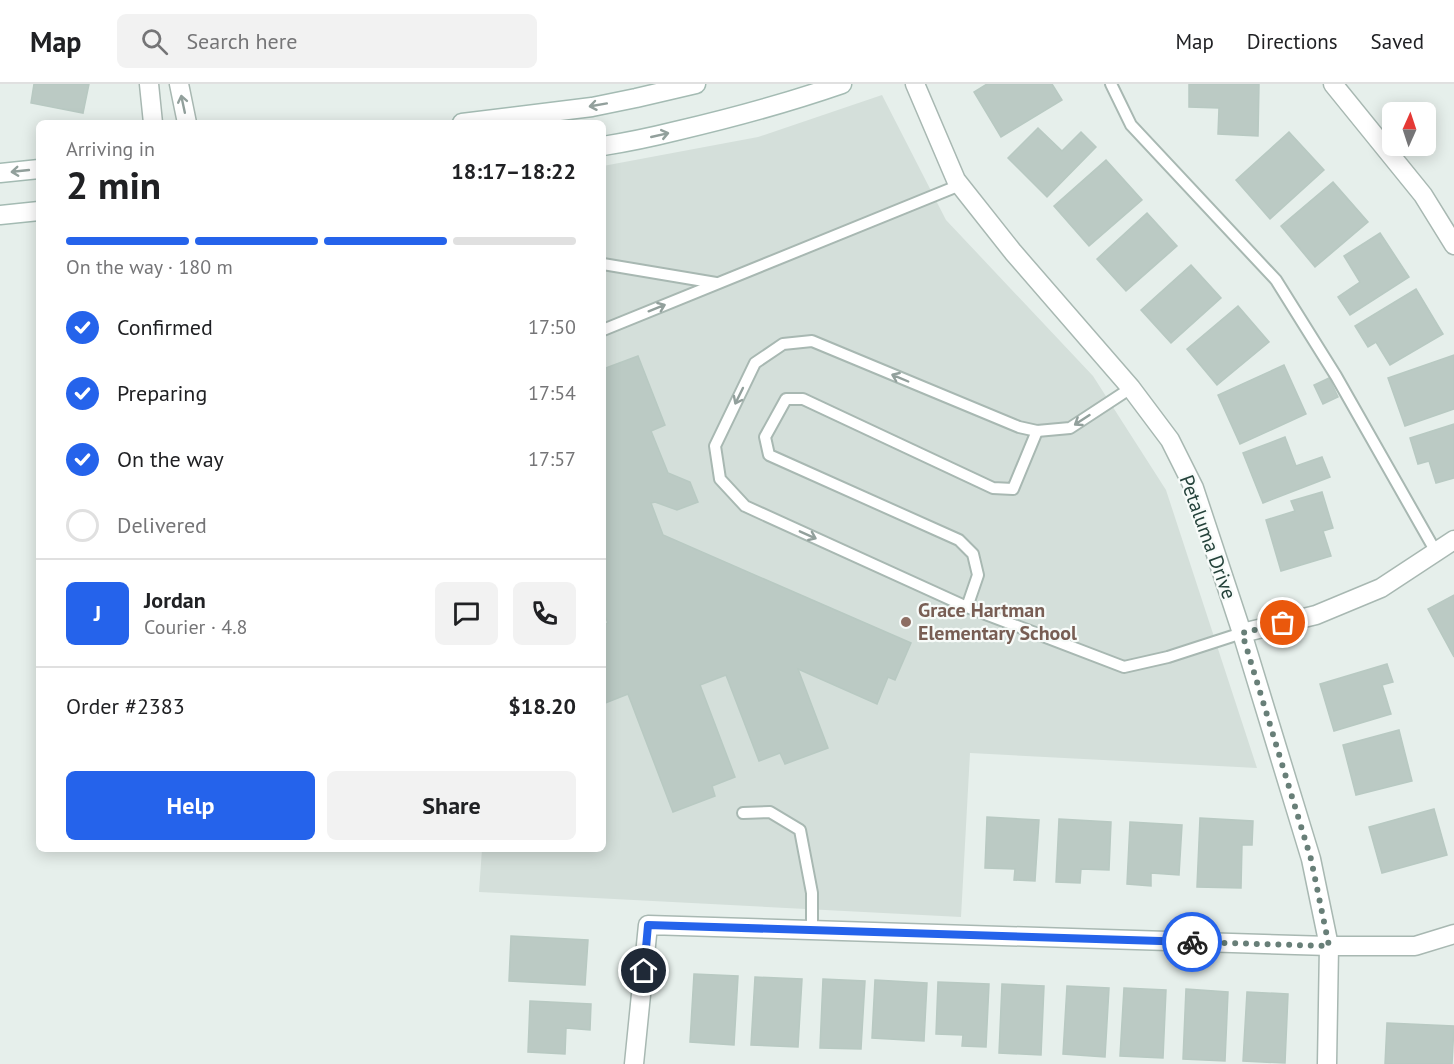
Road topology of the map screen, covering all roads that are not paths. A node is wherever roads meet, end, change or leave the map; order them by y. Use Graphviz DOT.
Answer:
graph roads {
  1 [pos="149,84"];
  2 [pos="179,84"];
  3 [pos="696,84"];
  4 [pos="842,84"];
  5 [pos="915,84"];
  6 [pos="1111,84"];
  7 [pos="1333,84"];
  8 [pos="153,120"];
  9 [pos="186,120"];
  10 [pos="486,120"];
  11 [pos="606,145"];
  12 [pos="36,169"];
  13 [pos="0,173"];
  14 [pos="960,186"];
  15 [pos="36,211"];
  16 [pos="0,214"];
  17 [pos="1454,245"];
  18 [pos="606,264"];
  19 [pos="717,283"];
  20 [pos="606,329"];
  21 [pos="1131,388"];
  22 [pos="1037,431"];
  23 [pos="1454,540"];
  24 [pos="1436,552"];
  25 [pos="967,607"];
  26 [pos="1242,633"];
  27 [pos="743,813"];
  28 [pos="812,930"];
  29 [pos="1454,934"];
  30 [pos="1329,946"];
  31 [pos="634,1064"];
  32 [pos="1327,1064"];
  1 -- 8 [label="street"];
  9 -- 2 [label="street, one-way"];
  3 -- 10 [label="street, one-way"];
  11 -- 4 [label="street, one-way"];
  5 -- 14 [label="street, Petaluma Drive"];
  6 -- 24 [label="lane"];
  7 -- 17 [label="street"];
  12 -- 13 [label="street, one-way"];
  14 -- 19 [label="lane"];
  14 -- 21 [label="street, Petaluma Drive"];
  15 -- 16 [label="street"];
  18 -- 19 [label="lane"];
  20 -- 19 [label="lane, one-way"];
  21 -- 22 [label="lane, one-way"];
  21 -- 26 [label="street, Petaluma Drive"];
  22 -- 25 [label="lane"];
  22 -- 25 [label="lane, one-way"];
  23 -- 24 [label="street"];
  24 -- 26 [label="street"];
  25 -- 26 [label="lane"];
  26 -- 30 [label="street, Petaluma Drive"];
  27 -- 28 [label="lane"];
  28 -- 30 [label="street"];
  28 -- 31 [label="street"];
  29 -- 30 [label="street"];
  30 -- 32 [label="street, Petaluma Drive"];
}
